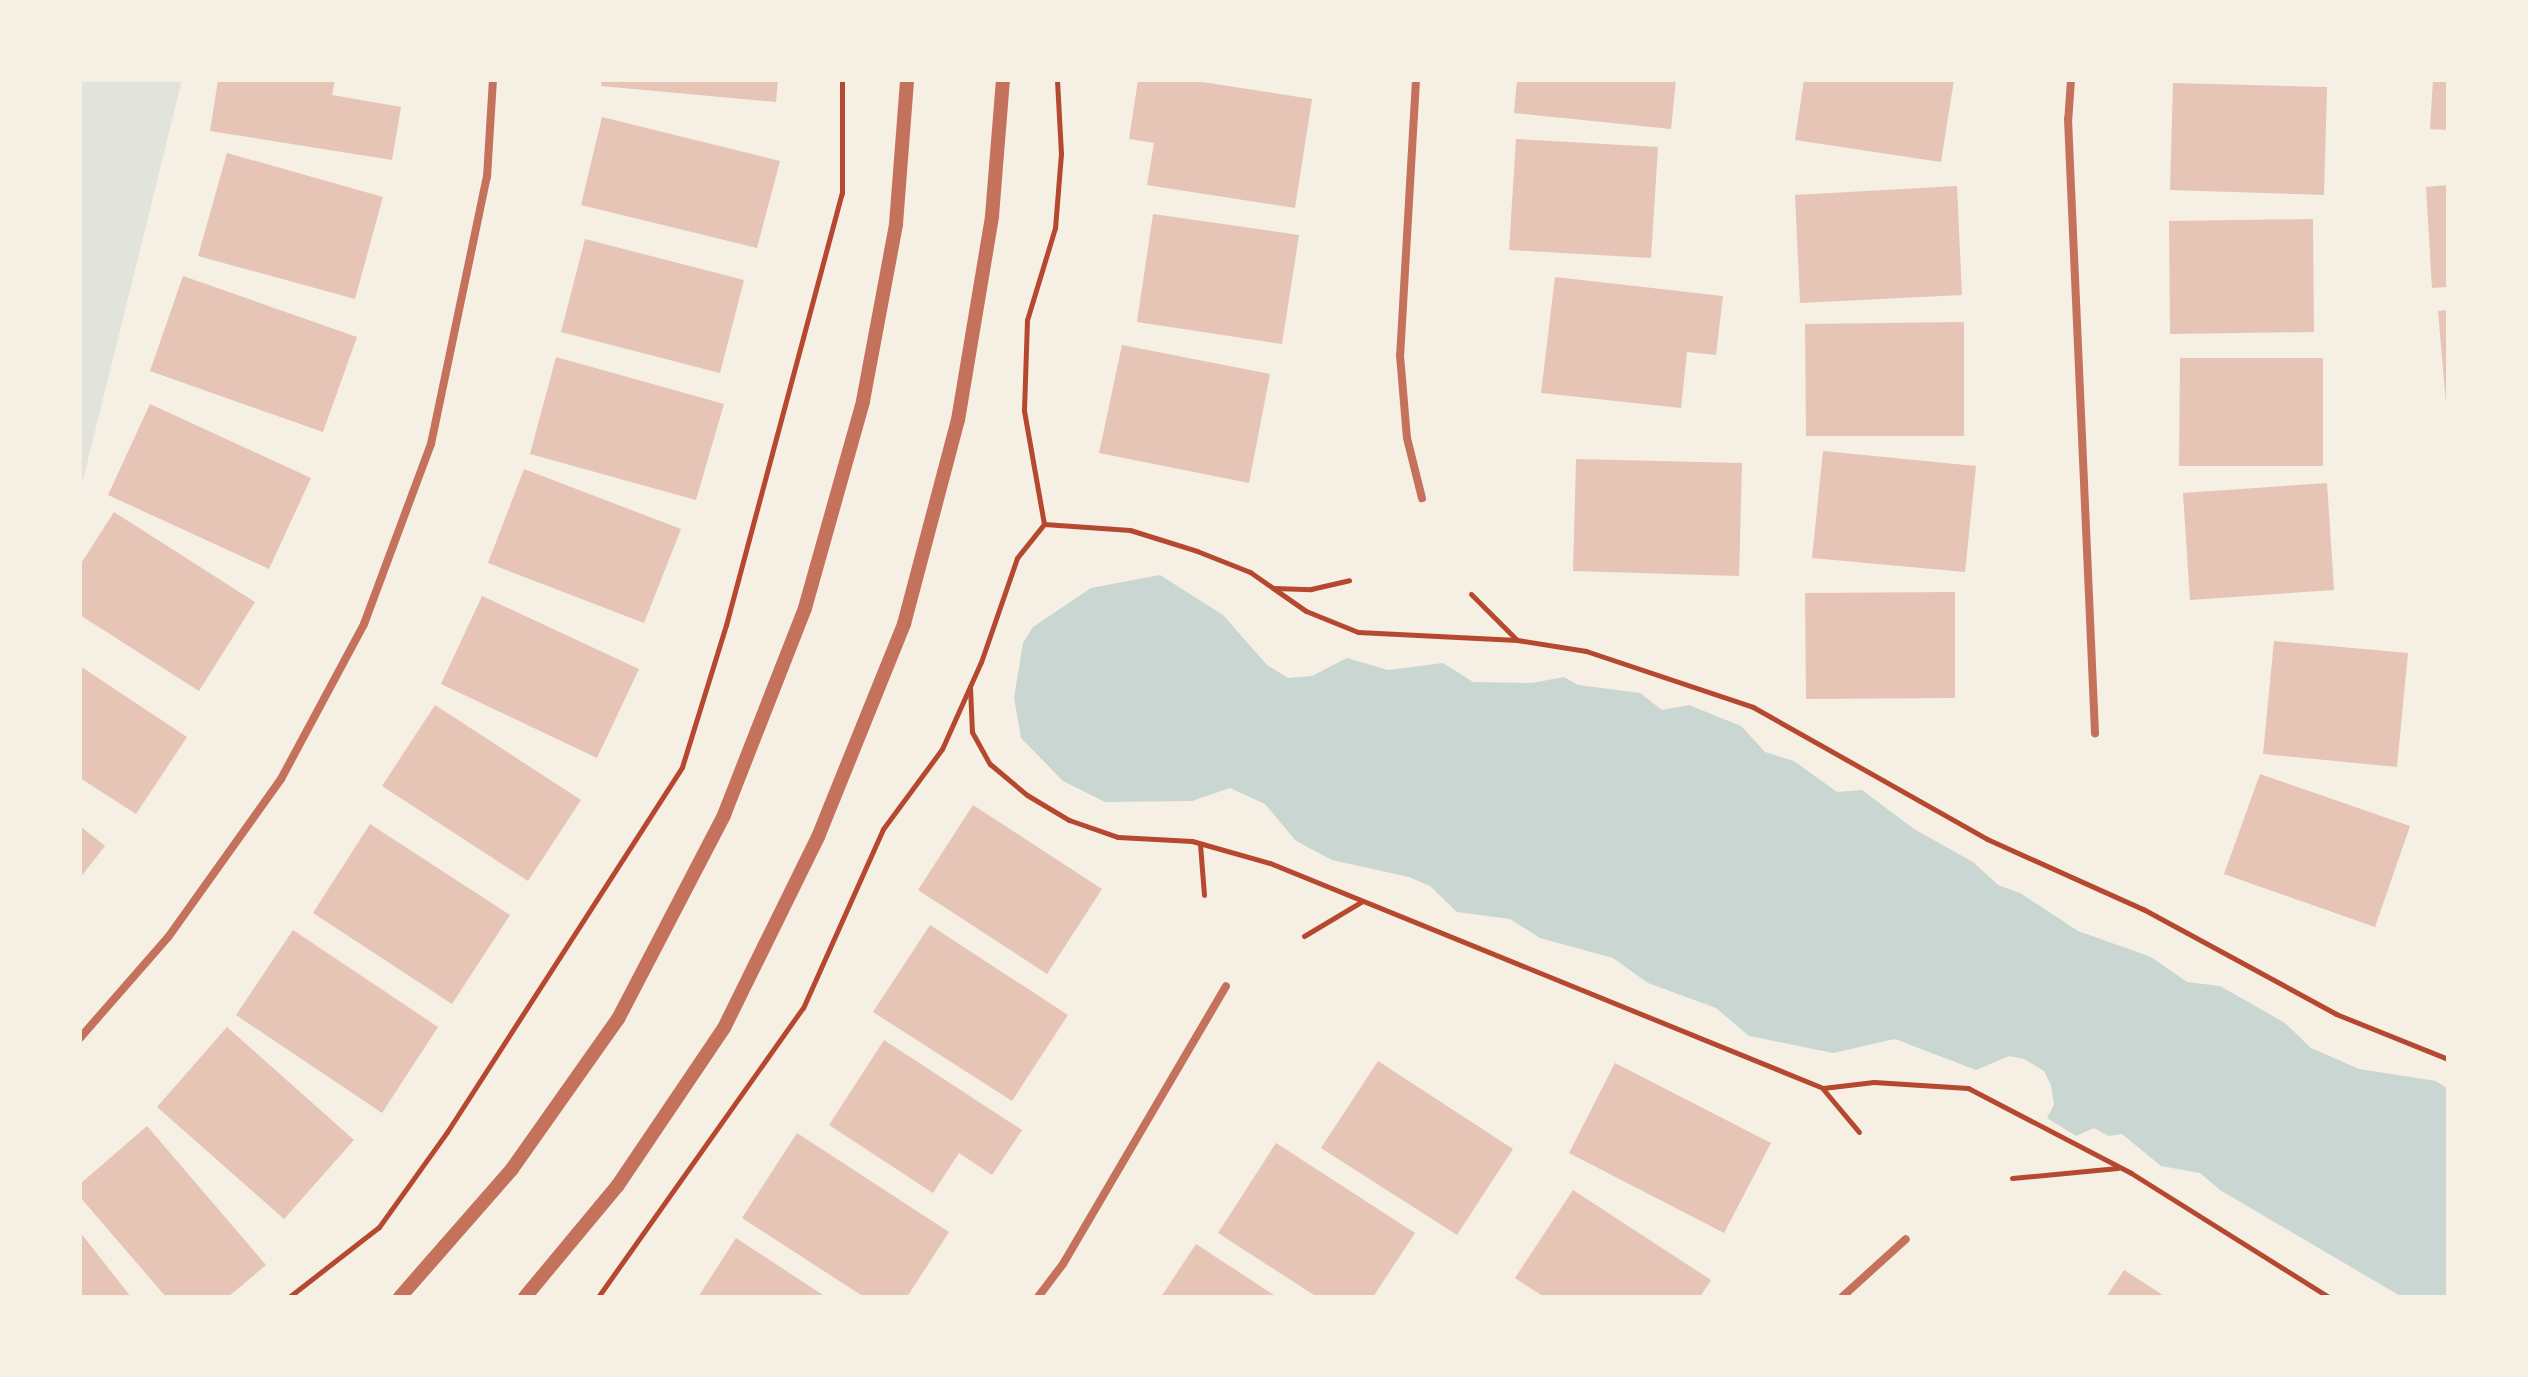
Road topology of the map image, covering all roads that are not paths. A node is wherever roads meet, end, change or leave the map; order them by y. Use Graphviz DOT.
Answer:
graph roads {
  1 [pos="493,80"];
  2 [pos="907,80"];
  3 [pos="1003,80"];
  4 [pos="1416,80"];
  5 [pos="2071,80"];
  6 [pos="1422,498"];
  7 [pos="2095,733"];
  8 [pos="1226,986"];
  9 [pos="80,1038"];
  10 [pos="1906,1239"];
  11 [pos="400,1297"];
  12 [pos="525,1297"];
  13 [pos="1038,1297"];
  14 [pos="1842,1297"];
  1 -- 9 [label="street"];
  2 -- 11 [label="street"];
  3 -- 12 [label="street"];
  4 -- 6 [label="street"];
  5 -- 7 [label="street"];
  8 -- 13 [label="street"];
  10 -- 14 [label="street"];
}
